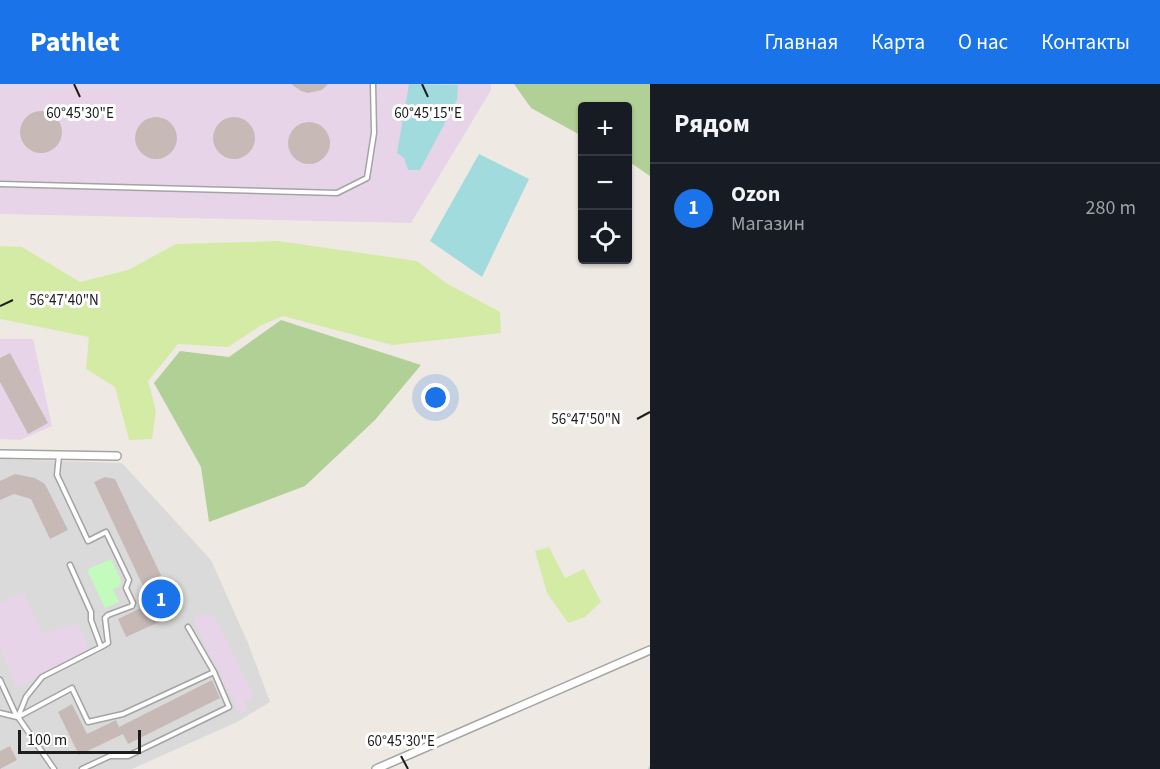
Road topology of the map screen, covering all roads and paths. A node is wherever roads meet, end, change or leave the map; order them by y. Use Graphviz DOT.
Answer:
graph roads {
  1 [pos="374,84"];
  2 [pos="0,184"];
  3 [pos="0,454"];
  4 [pos="59,455"];
  5 [pos="117,456"];
  6 [pos="70,565"];
  7 [pos="188,627"];
  8 [pos="101,647"];
  9 [pos="650,650"];
  10 [pos="214,672"];
  11 [pos="0,680"];
  12 [pos="0,713"];
  13 [pos="18,717"];
  14 [pos="54,769"];
  15 [pos="82,769"];
  16 [pos="376,769"];
  1 -- 2 [label="lane"];
  3 -- 4 [label="street"];
  4 -- 5 [label="street"];
  4 -- 8 [label="lane"];
  6 -- 8 [label="lane"];
  7 -- 10 [label="lane"];
  8 -- 13 [label="lane"];
  9 -- 16 [label="street"];
  10 -- 13 [label="lane"];
  10 -- 15 [label="lane"];
  11 -- 13 [label="lane"];
  12 -- 13 [label="lane"];
  13 -- 14 [label="lane"];
}
